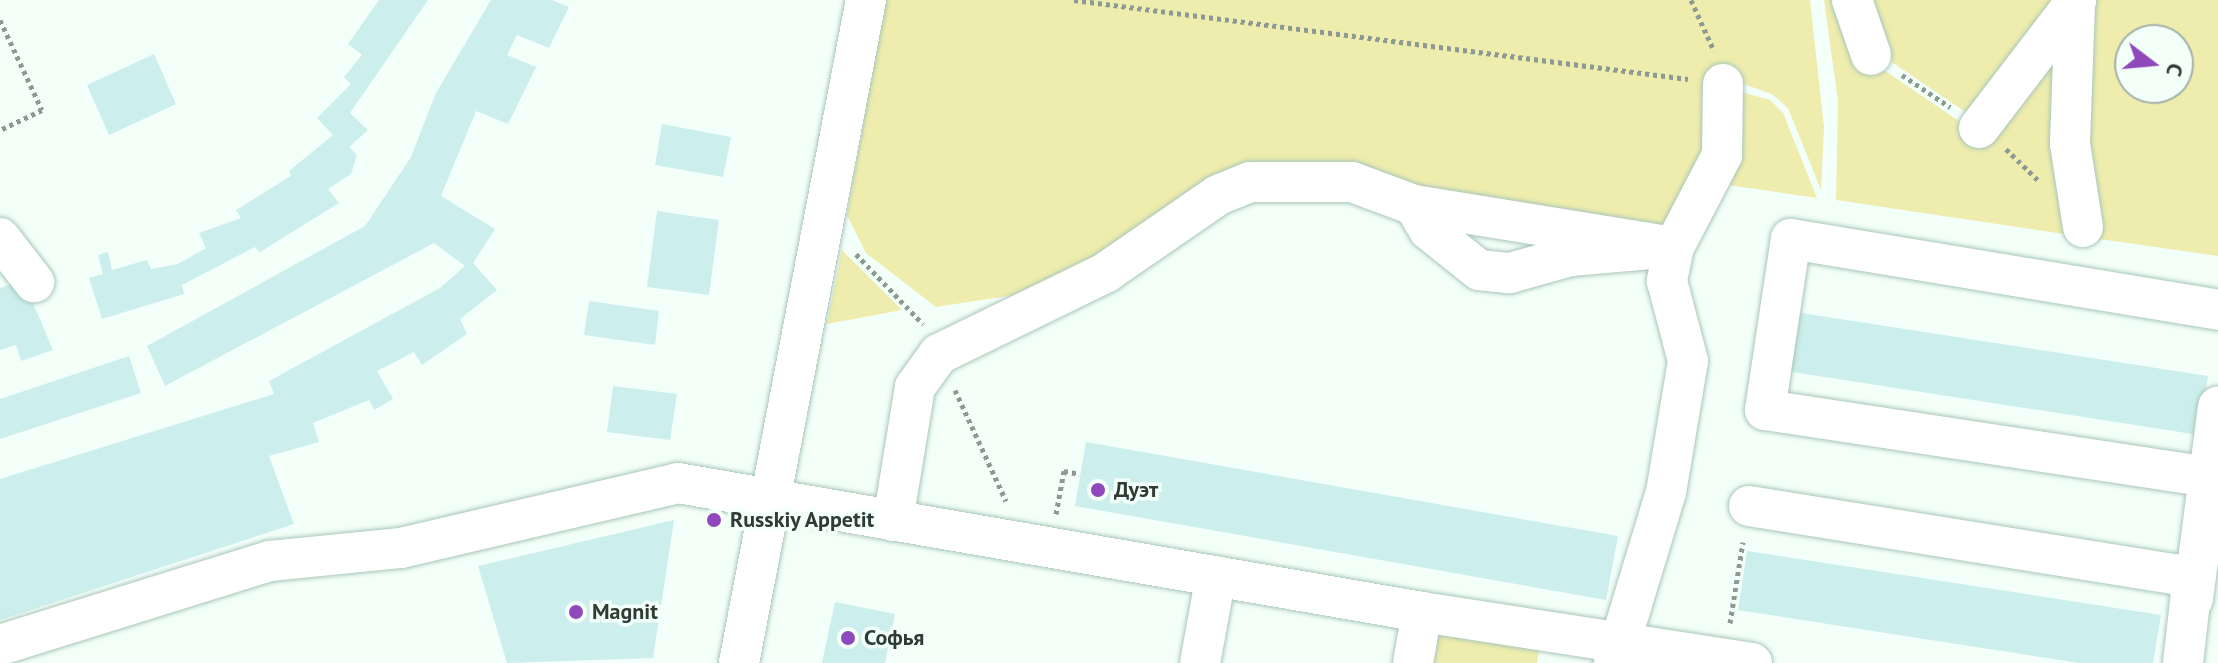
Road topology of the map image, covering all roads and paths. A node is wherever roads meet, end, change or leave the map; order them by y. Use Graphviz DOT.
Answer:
graph roads {
  1 [pos="866,0"];
  2 [pos="1074,0"];
  3 [pos="1691,0"];
  4 [pos="1852,0"];
  5 [pos="2076,2"];
  6 [pos="0,20"];
  7 [pos="1871,55"];
  8 [pos="1723,84"];
  9 [pos="1979,128"];
  10 [pos="0,130"];
  11 [pos="1414,205"];
  12 [pos="2083,227"];
  13 [pos="0,238"];
  14 [pos="1674,247"];
  15 [pos="34,282"];
  16 [pos="2218,310"];
  17 [pos="2218,407"];
  18 [pos="1080,474"];
  19 [pos="2209,477"];
  20 [pos="771,498"];
  21 [pos="1749,506"];
  22 [pos="893,521"];
  23 [pos="1049,550"];
  24 [pos="1215,581"];
  25 [pos="2193,599"];
  26 [pos="1422,612"];
  27 [pos="0,645"];
  28 [pos="1616,654"];
  29 [pos="1738,661"];
  30 [pos="739,663"];
  31 [pos="1200,663"];
  32 [pos="1413,663"];
  33 [pos="2183,663"];
  1 -- 20 [label="street"];
  2 -- 8 [label="path"];
  3 -- 8 [label="path"];
  4 -- 7 [label="street"];
  5 -- 9 [label="street"];
  5 -- 12 [label="street"];
  6 -- 10 [label="path"];
  8 -- 14 [label="street"];
  11 -- 14 [label="street"];
  11 -- 14 [label="street"];
  11 -- 22 [label="street"];
  13 -- 15 [label="street"];
  14 -- 28 [label="street"];
  16 -- 19 [label="street"];
  17 -- 19 [label="street"];
  18 -- 23 [label="path"];
  19 -- 25 [label="street"];
  20 -- 22 [label="street"];
  20 -- 27 [label="street"];
  20 -- 30 [label="street"];
  21 -- 25 [label="street"];
  21 -- 29 [label="path"];
  22 -- 23 [label="street"];
  23 -- 24 [label="street"];
  24 -- 26 [label="street"];
  24 -- 31 [label="street"];
  25 -- 33 [label="street"];
  26 -- 28 [label="street"];
  26 -- 32 [label="street"];
  28 -- 29 [label="street"];
}
